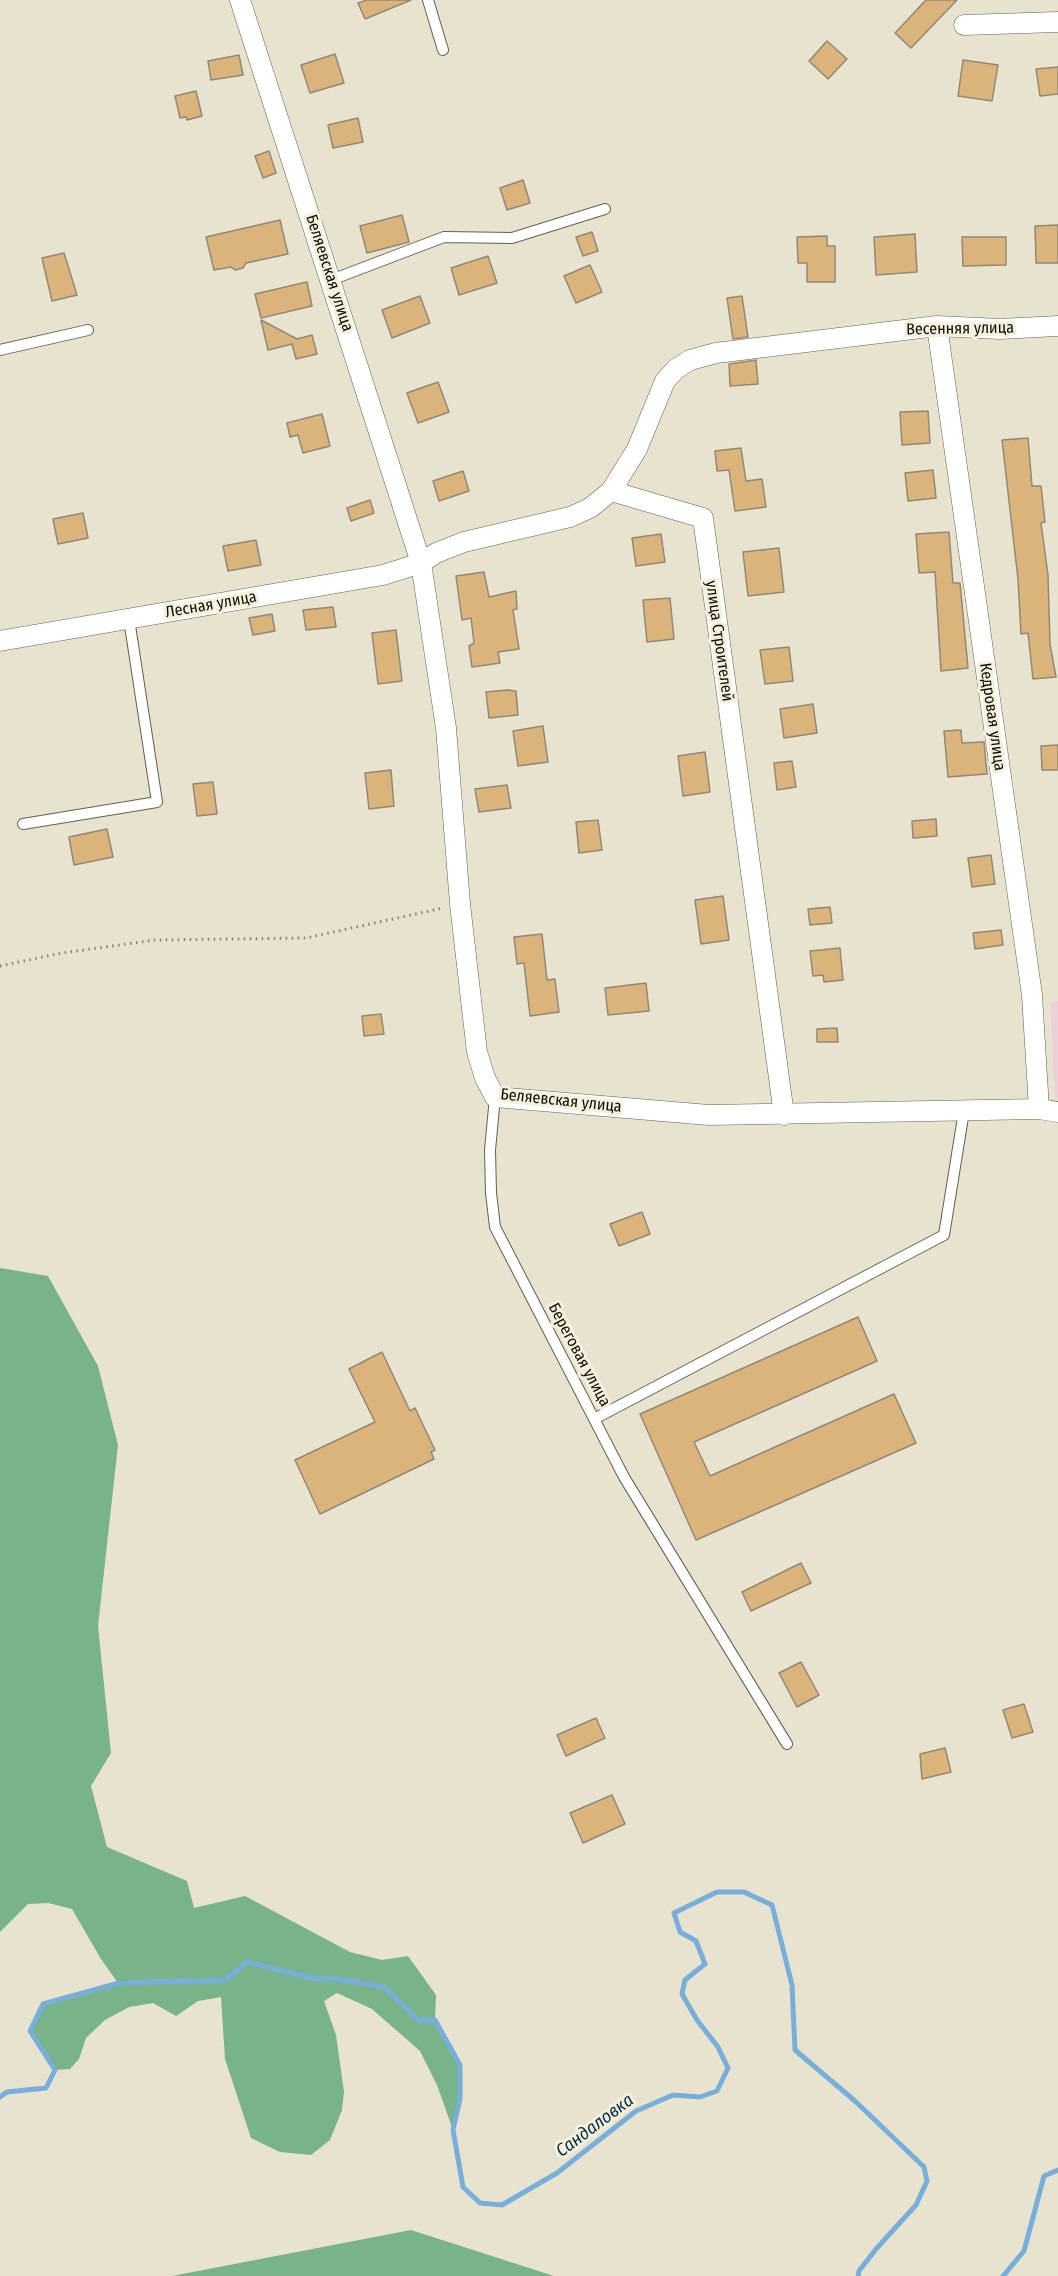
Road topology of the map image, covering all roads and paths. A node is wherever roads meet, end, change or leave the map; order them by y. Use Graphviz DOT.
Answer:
graph roads {
  1 [pos="240,0"];
  2 [pos="428,0"];
  3 [pos="1058,22"];
  4 [pos="964,25"];
  5 [pos="443,50"];
  6 [pos="605,209"];
  7 [pos="331,280"];
  8 [pos="937,326"];
  9 [pos="1058,326"];
  10 [pos="88,330"];
  11 [pos="0,350"];
  12 [pos="611,491"];
  13 [pos="419,555"];
  14 [pos="129,619"];
  15 [pos="0,641"];
  16 [pos="23,824"];
  17 [pos="460,904"];
  18 [pos="0,966"];
  19 [pos="495,1097"];
  20 [pos="1048,1110"];
  21 [pos="964,1111"];
  22 [pos="784,1115"];
  23 [pos="596,1418"];
  24 [pos="787,1744"];
  1 -- 7 [label="street, Беляевская улица"];
  2 -- 5 [label="lane"];
  3 -- 4 [label="street"];
  6 -- 7 [label="lane"];
  7 -- 13 [label="street, Беляевская улица"];
  8 -- 9 [label="street, Весенняя улица"];
  8 -- 12 [label="street, Весенняя улица"];
  8 -- 20 [label="street, Кедровая улица"];
  10 -- 11 [label="lane"];
  12 -- 13 [label="street, Лесная улица"];
  12 -- 22 [label="street, улица Строителей"];
  13 -- 14 [label="street, Лесная улица"];
  13 -- 17 [label="street, Беляевская улица"];
  14 -- 15 [label="street, Лесная улица"];
  14 -- 16 [label="lane"];
  17 -- 18 [label="path"];
  17 -- 19 [label="street, Беляевская улица"];
  19 -- 22 [label="street, Беляевская улица"];
  19 -- 23 [label="lane, Береговая улица"];
  20 -- 21 [label="street, Беляевская улица"];
  21 -- 22 [label="street, Беляевская улица"];
  21 -- 23 [label="lane"];
  23 -- 24 [label="lane, Береговая улица"];
}
